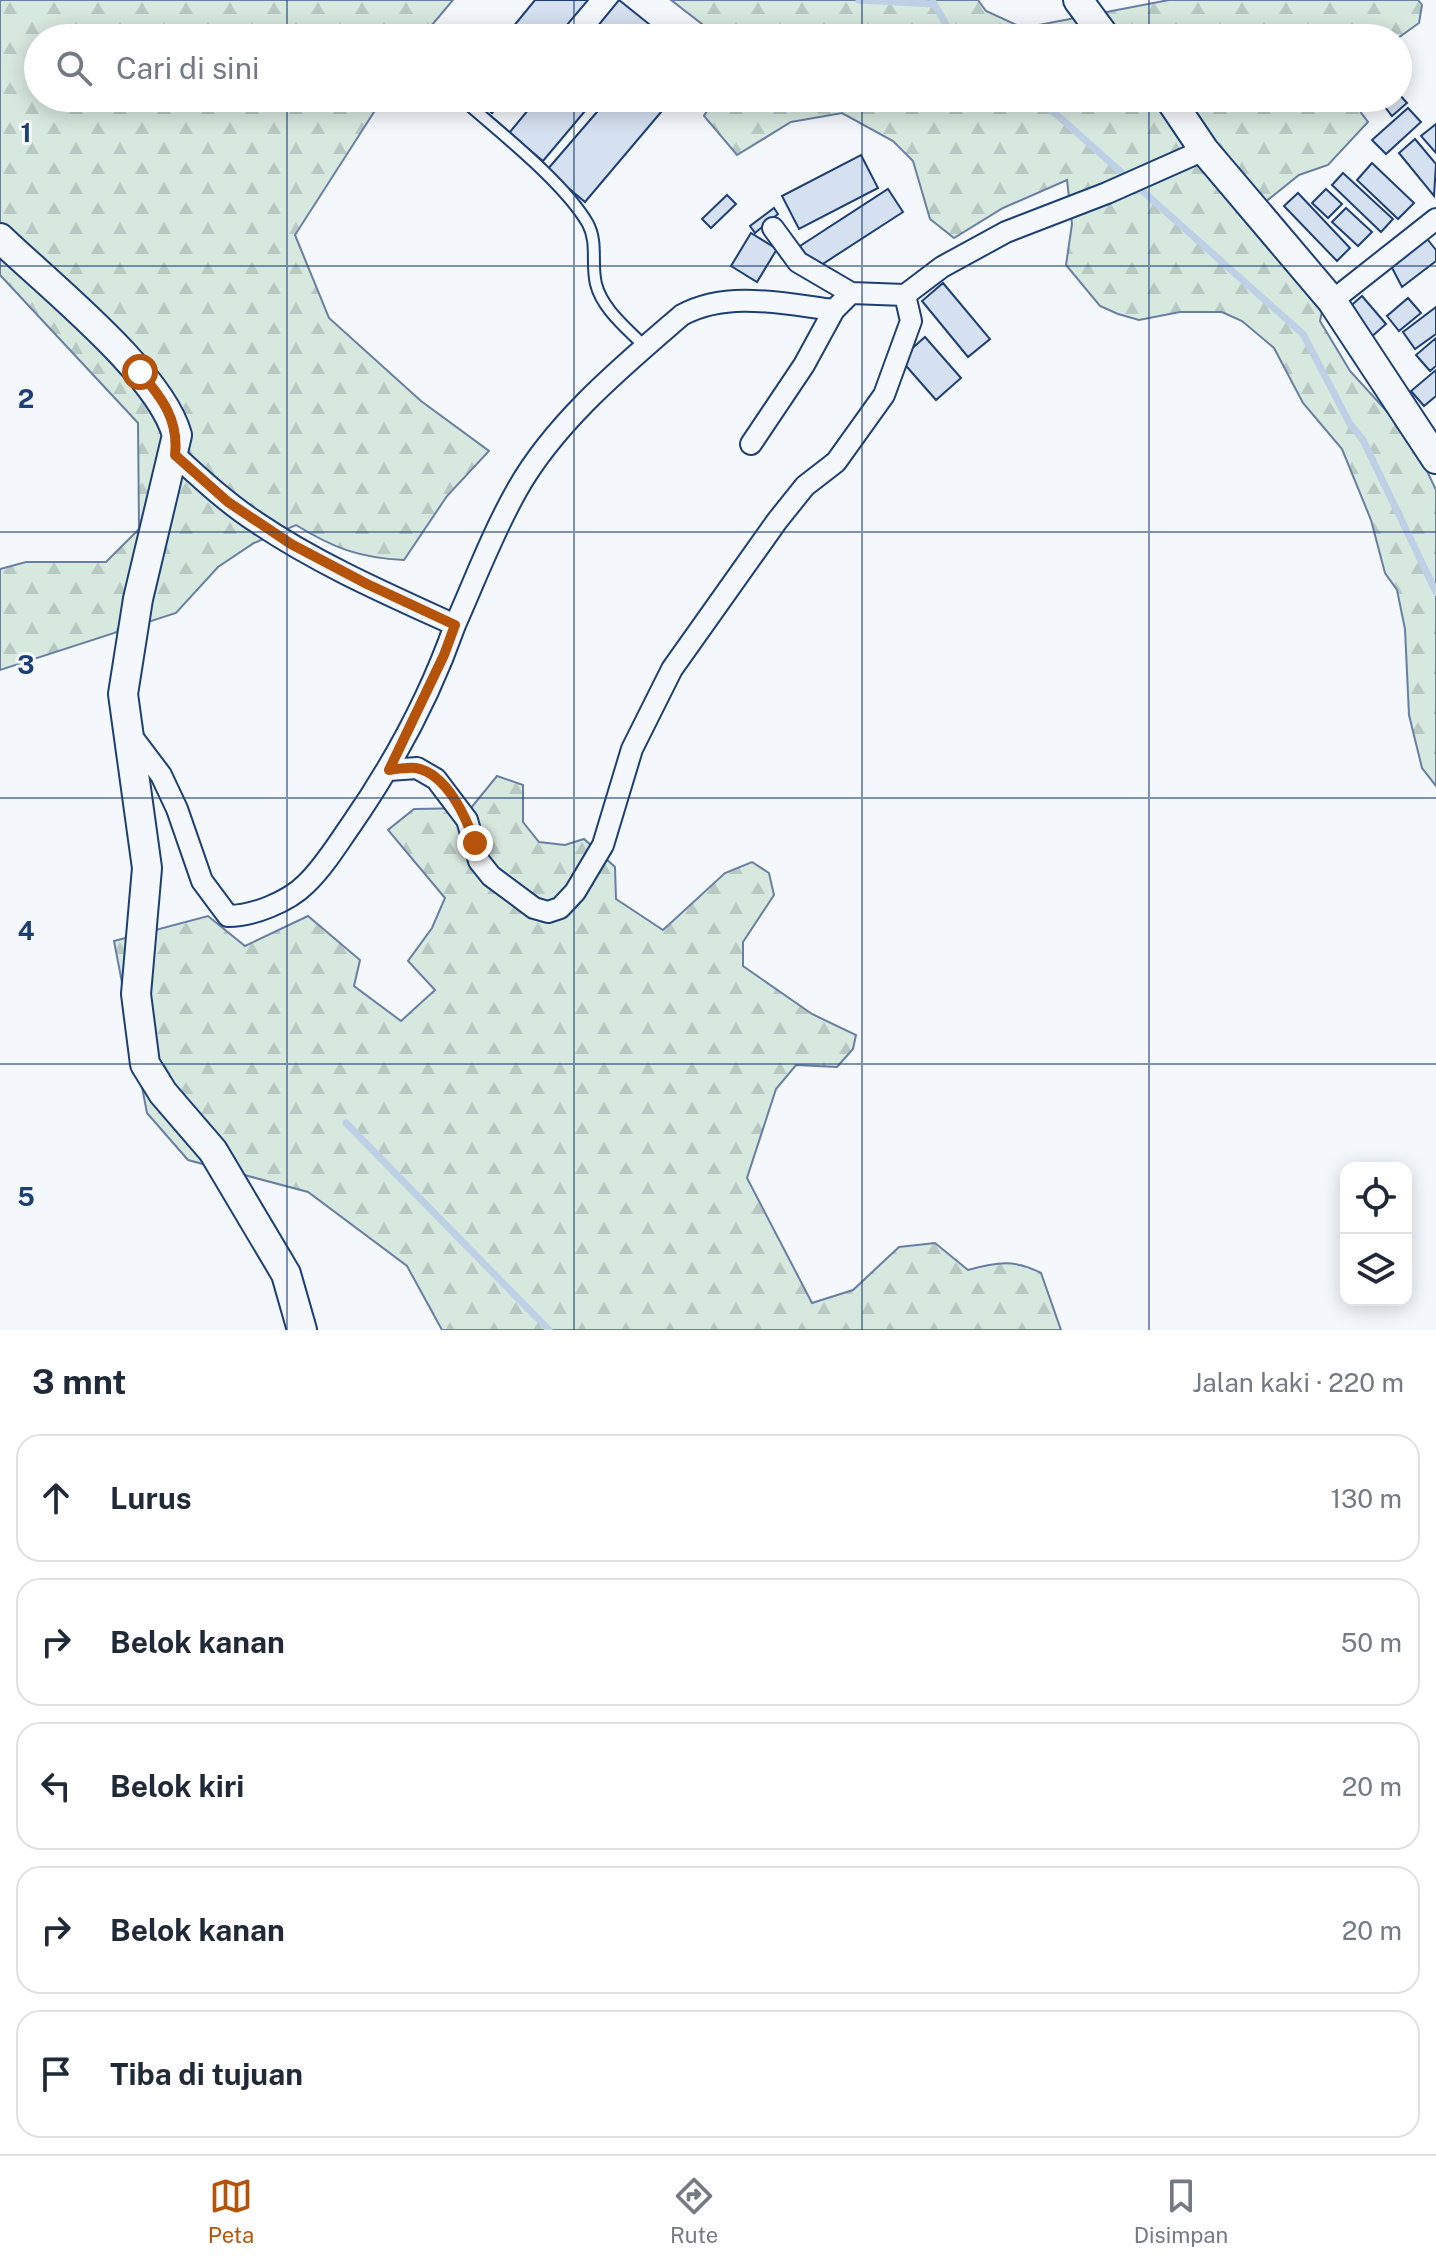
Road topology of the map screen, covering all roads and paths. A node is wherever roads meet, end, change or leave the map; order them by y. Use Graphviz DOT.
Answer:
graph roads {
  1 [pos="1078,0"];
  2 [pos="1096,24"];
  3 [pos="476,112"];
  4 [pos="1178,112"];
  5 [pos="1204,150"];
  6 [pos="773,228"];
  7 [pos="1433,230"];
  8 [pos="0,238"];
  9 [pos="851,293"];
  10 [pos="905,295"];
  11 [pos="1332,301"];
  12 [pos="834,310"];
  13 [pos="645,347"];
  14 [pos="751,444"];
  15 [pos="175,455"];
  16 [pos="1436,459"];
  17 [pos="455,625"];
  18 [pos="126,730"];
  19 [pos="389,770"];
  20 [pos="302,1330"];
  1 -- 2 [label="street"];
  3 -- 13 [label="lane"];
  4 -- 5 [label="street"];
  5 -- 10 [label="street"];
  5 -- 11 [label="street"];
  6 -- 9 [label="street"];
  7 -- 11 [label="street"];
  8 -- 15 [label="street"];
  9 -- 10 [label="street"];
  9 -- 12 [label="street"];
  10 -- 19 [label="street"];
  11 -- 16 [label="street"];
  12 -- 13 [label="street"];
  12 -- 14 [label="street"];
  13 -- 17 [label="street"];
  15 -- 17 [label="street"];
  15 -- 18 [label="street"];
  17 -- 19 [label="street"];
  18 -- 19 [label="street"];
  18 -- 20 [label="street"];
}
